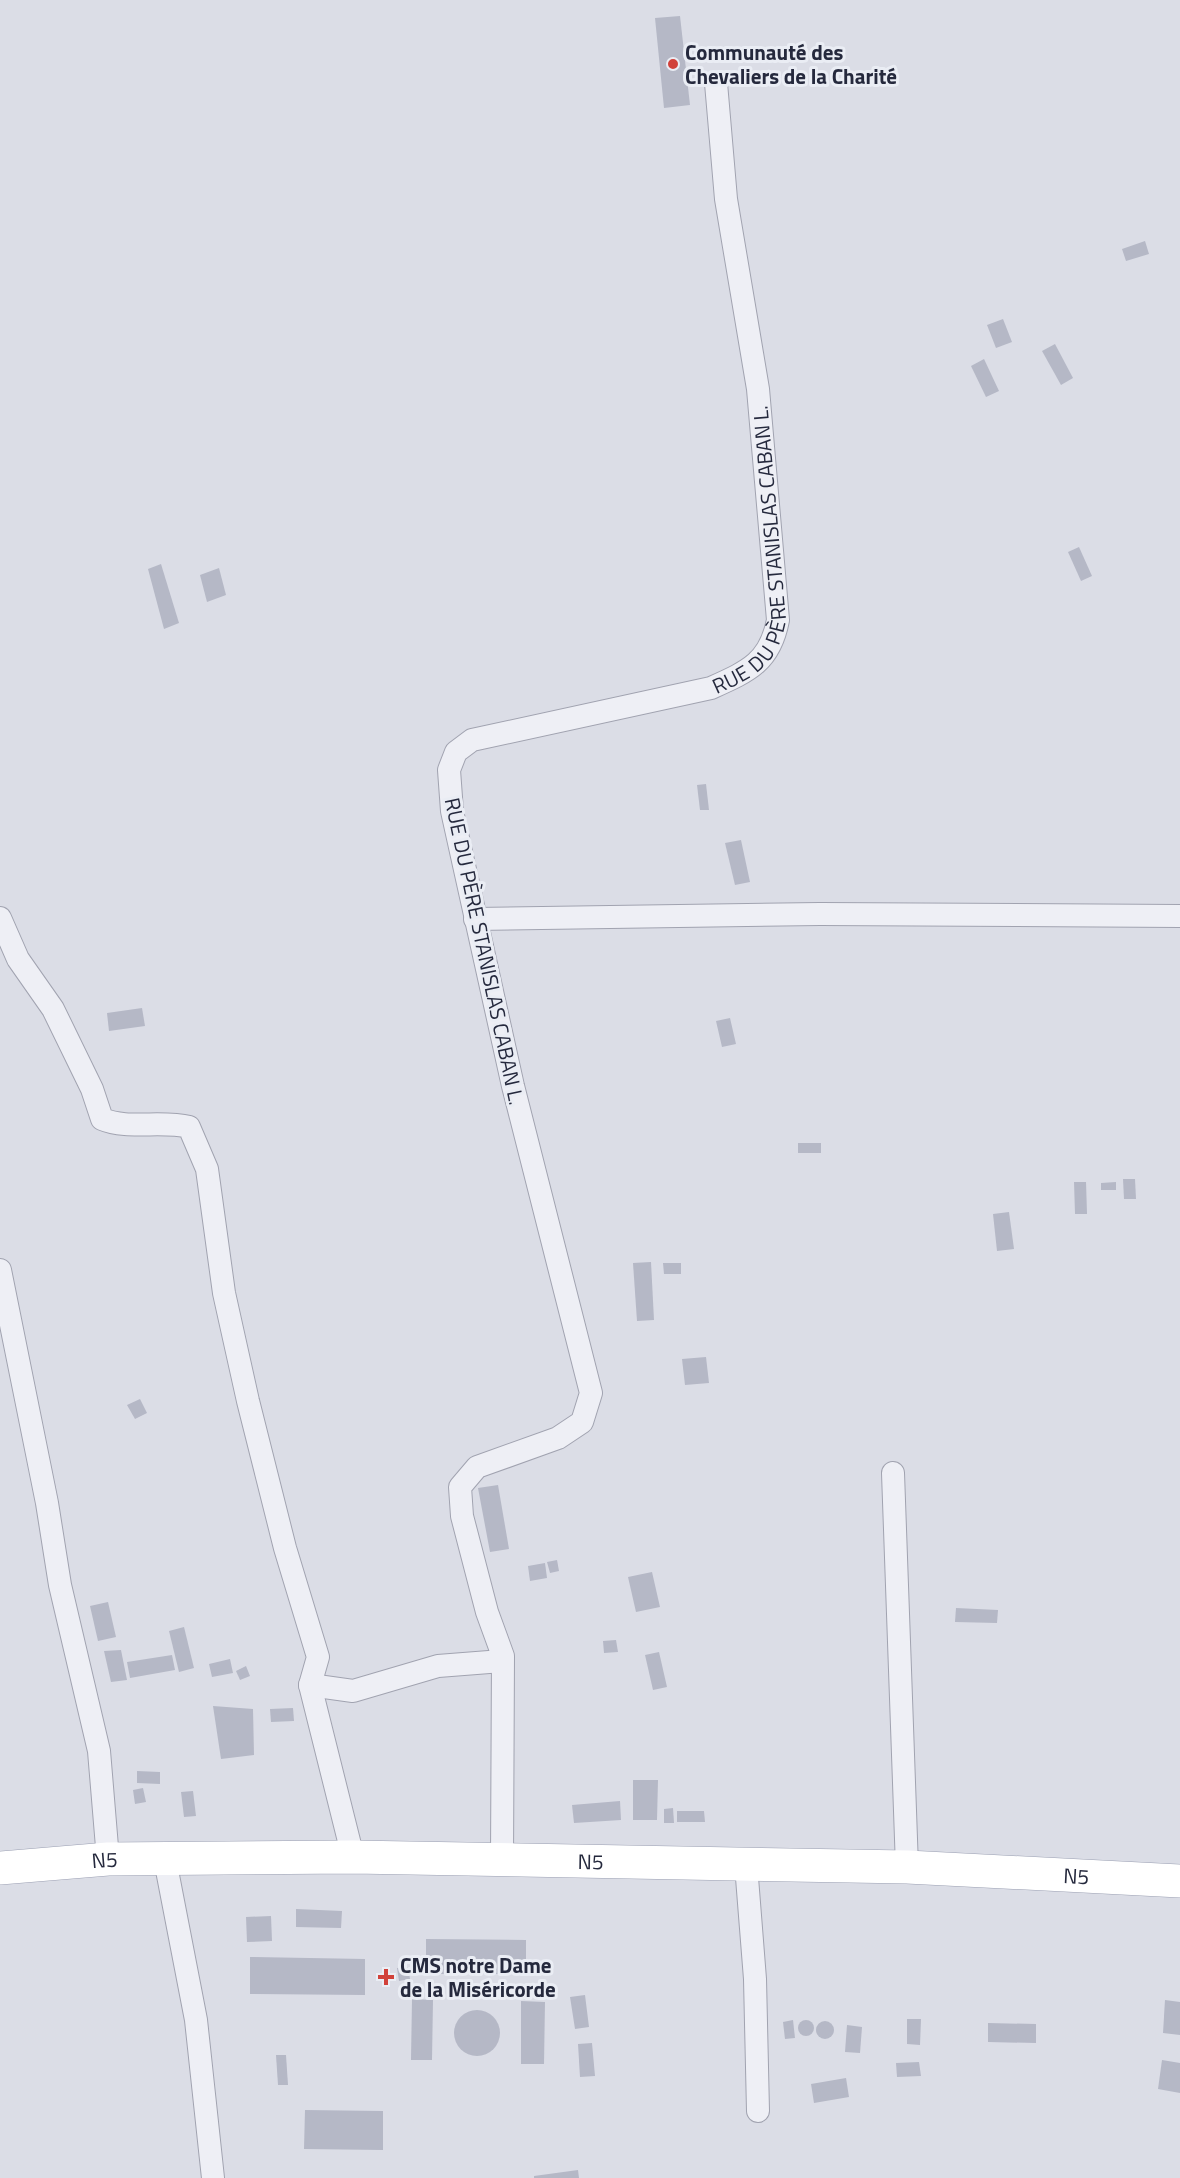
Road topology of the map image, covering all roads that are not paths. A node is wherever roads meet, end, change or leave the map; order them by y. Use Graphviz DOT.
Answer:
graph roads {
  1 [pos="716,83"];
  2 [pos="1180,916"];
  3 [pos="0,918"];
  4 [pos="475,919"];
  5 [pos="0,1270"];
  6 [pos="893,1473"];
  7 [pos="502,1661"];
  8 [pos="310,1685"];
  9 [pos="353,1857"];
  10 [pos="108,1859"];
  11 [pos="502,1859"];
  12 [pos="165,1860"];
  13 [pos="746,1865"];
  14 [pos="906,1867"];
  15 [pos="0,1868"];
  16 [pos="1180,1881"];
  17 [pos="758,2110"];
  18 [pos="213,2178"];
  1 -- 4 [label="street, RUE DU PÈRE STANISLAS CABAN L."];
  2 -- 4 [label="street"];
  3 -- 8 [label="street"];
  4 -- 7 [label="street, RUE DU PÈRE STANISLAS CABAN L."];
  5 -- 10 [label="street"];
  6 -- 14 [label="street"];
  7 -- 8 [label="street"];
  7 -- 11 [label="street, RUE DU PÈRE STANISLAS CABAN L."];
  8 -- 9 [label="street"];
  9 -- 11 [label="main road, N5 / N5"];
  9 -- 12 [label="main road, N5 / N5"];
  10 -- 12 [label="main road, N5 / N5"];
  10 -- 15 [label="main road, N5 / N5"];
  11 -- 13 [label="main road, N5 / N5"];
  12 -- 18 [label="street"];
  13 -- 14 [label="main road, N5 / N5"];
  13 -- 17 [label="street"];
  14 -- 16 [label="main road, N5 / N5"];
}
